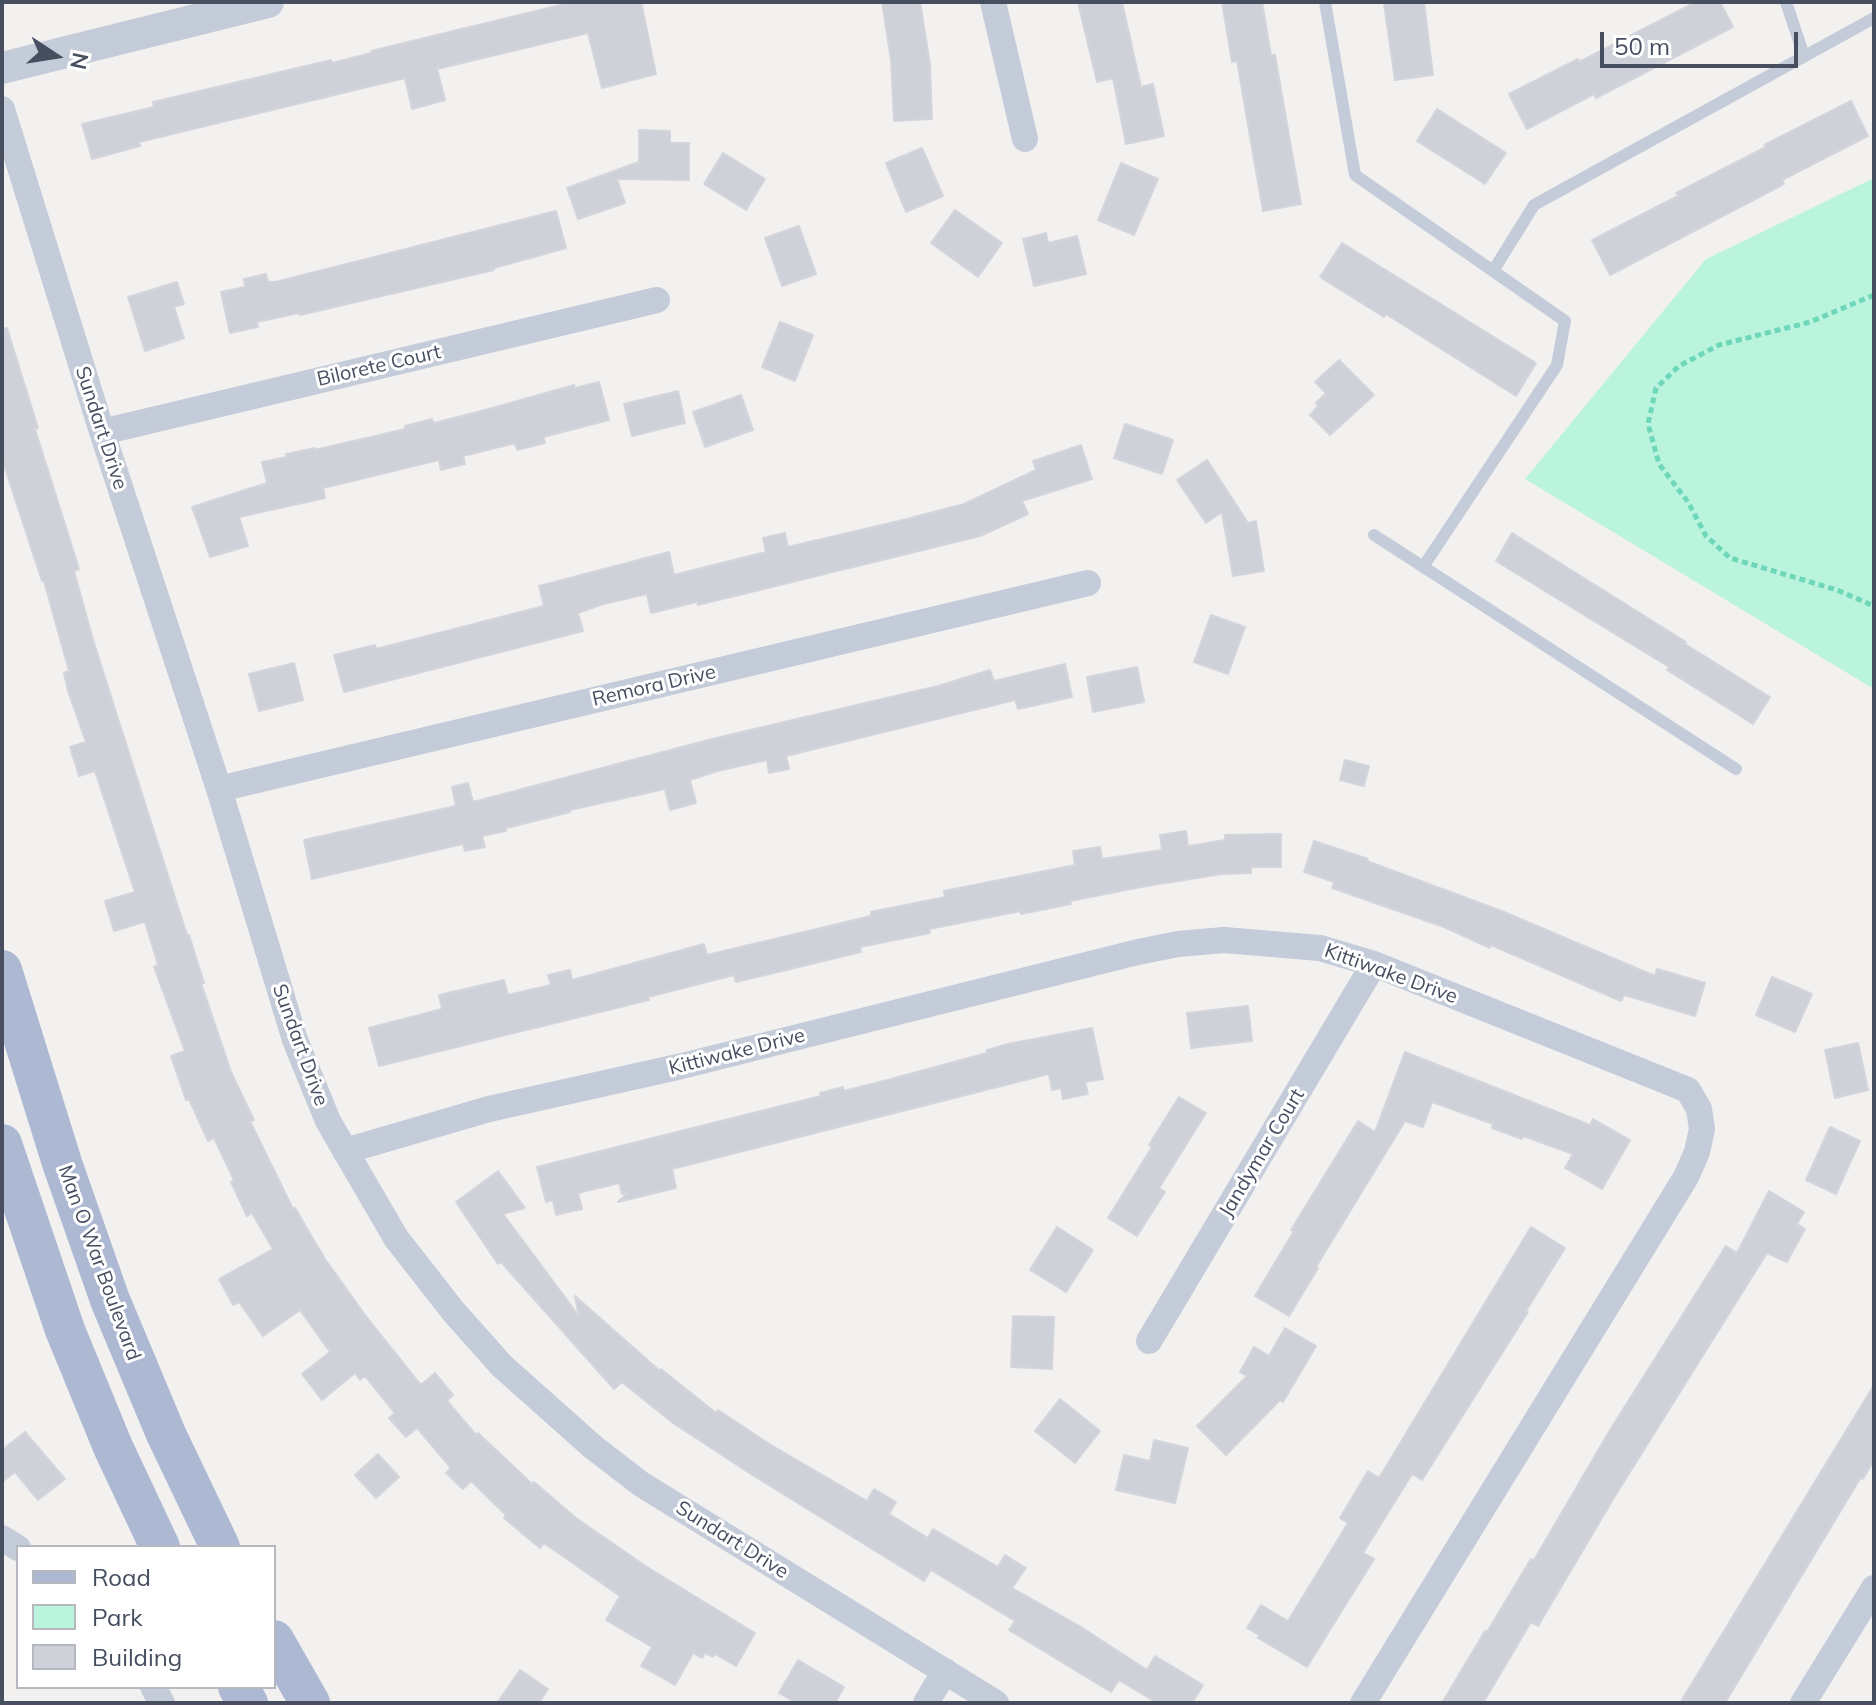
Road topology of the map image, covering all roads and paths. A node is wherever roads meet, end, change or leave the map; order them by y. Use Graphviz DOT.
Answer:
graph roads {
  1 [pos="268,2"];
  2 [pos="993,2"];
  3 [pos="1325,2"];
  4 [pos="1786,2"];
  5 [pos="1874,18"];
  6 [pos="1804,56"];
  7 [pos="2,68"];
  8 [pos="2,109"];
  9 [pos="1025,139"];
  10 [pos="1493,271"];
  11 [pos="1874,295"];
  12 [pos="657,300"];
  13 [pos="102,432"];
  14 [pos="1374,535"];
  15 [pos="1423,567"];
  16 [pos="1088,583"];
  17 [pos="1874,606"];
  18 [pos="1736,769"];
  19 [pos="219,789"];
  20 [pos="1374,964"];
  21 [pos="2,970"];
  22 [pos="2,1144"];
  23 [pos="345,1151"];
  24 [pos="1149,1341"];
  25 [pos="159,1545"];
  26 [pos="219,1545"];
  27 [pos="1874,1588"];
  28 [pos="276,1644"];
  29 [pos="945,1671"];
  30 [pos="310,1703"];
  31 [pos="926,1703"];
  32 [pos="996,1703"];
  33 [pos="1363,1703"];
  34 [pos="1803,1703"];
  1 -- 7 [label="street"];
  2 -- 9 [label="street"];
  3 -- 10 [label="lane"];
  4 -- 6 [label="lane"];
  5 -- 6 [label="lane"];
  6 -- 10 [label="lane"];
  8 -- 13 [label="street, Sundart Drive"];
  10 -- 15 [label="lane"];
  11 -- 17 [label="path"];
  12 -- 13 [label="street, Bilorete Court"];
  13 -- 19 [label="street, Sundart Drive"];
  14 -- 15 [label="lane"];
  15 -- 18 [label="lane"];
  16 -- 19 [label="street, Remora Drive"];
  19 -- 23 [label="street, Sundart Drive"];
  20 -- 23 [label="street, Kittiwake Drive"];
  20 -- 24 [label="street, Jandymar Court"];
  20 -- 33 [label="street, Kittiwake Drive"];
  21 -- 26 [label="main road, Man O War Boulevard"];
  22 -- 25 [label="main road"];
  23 -- 29 [label="street, Sundart Drive"];
  27 -- 34 [label="street"];
  28 -- 30 [label="main road"];
  29 -- 31 [label="street"];
  29 -- 32 [label="street, Sundart Drive"];
}
